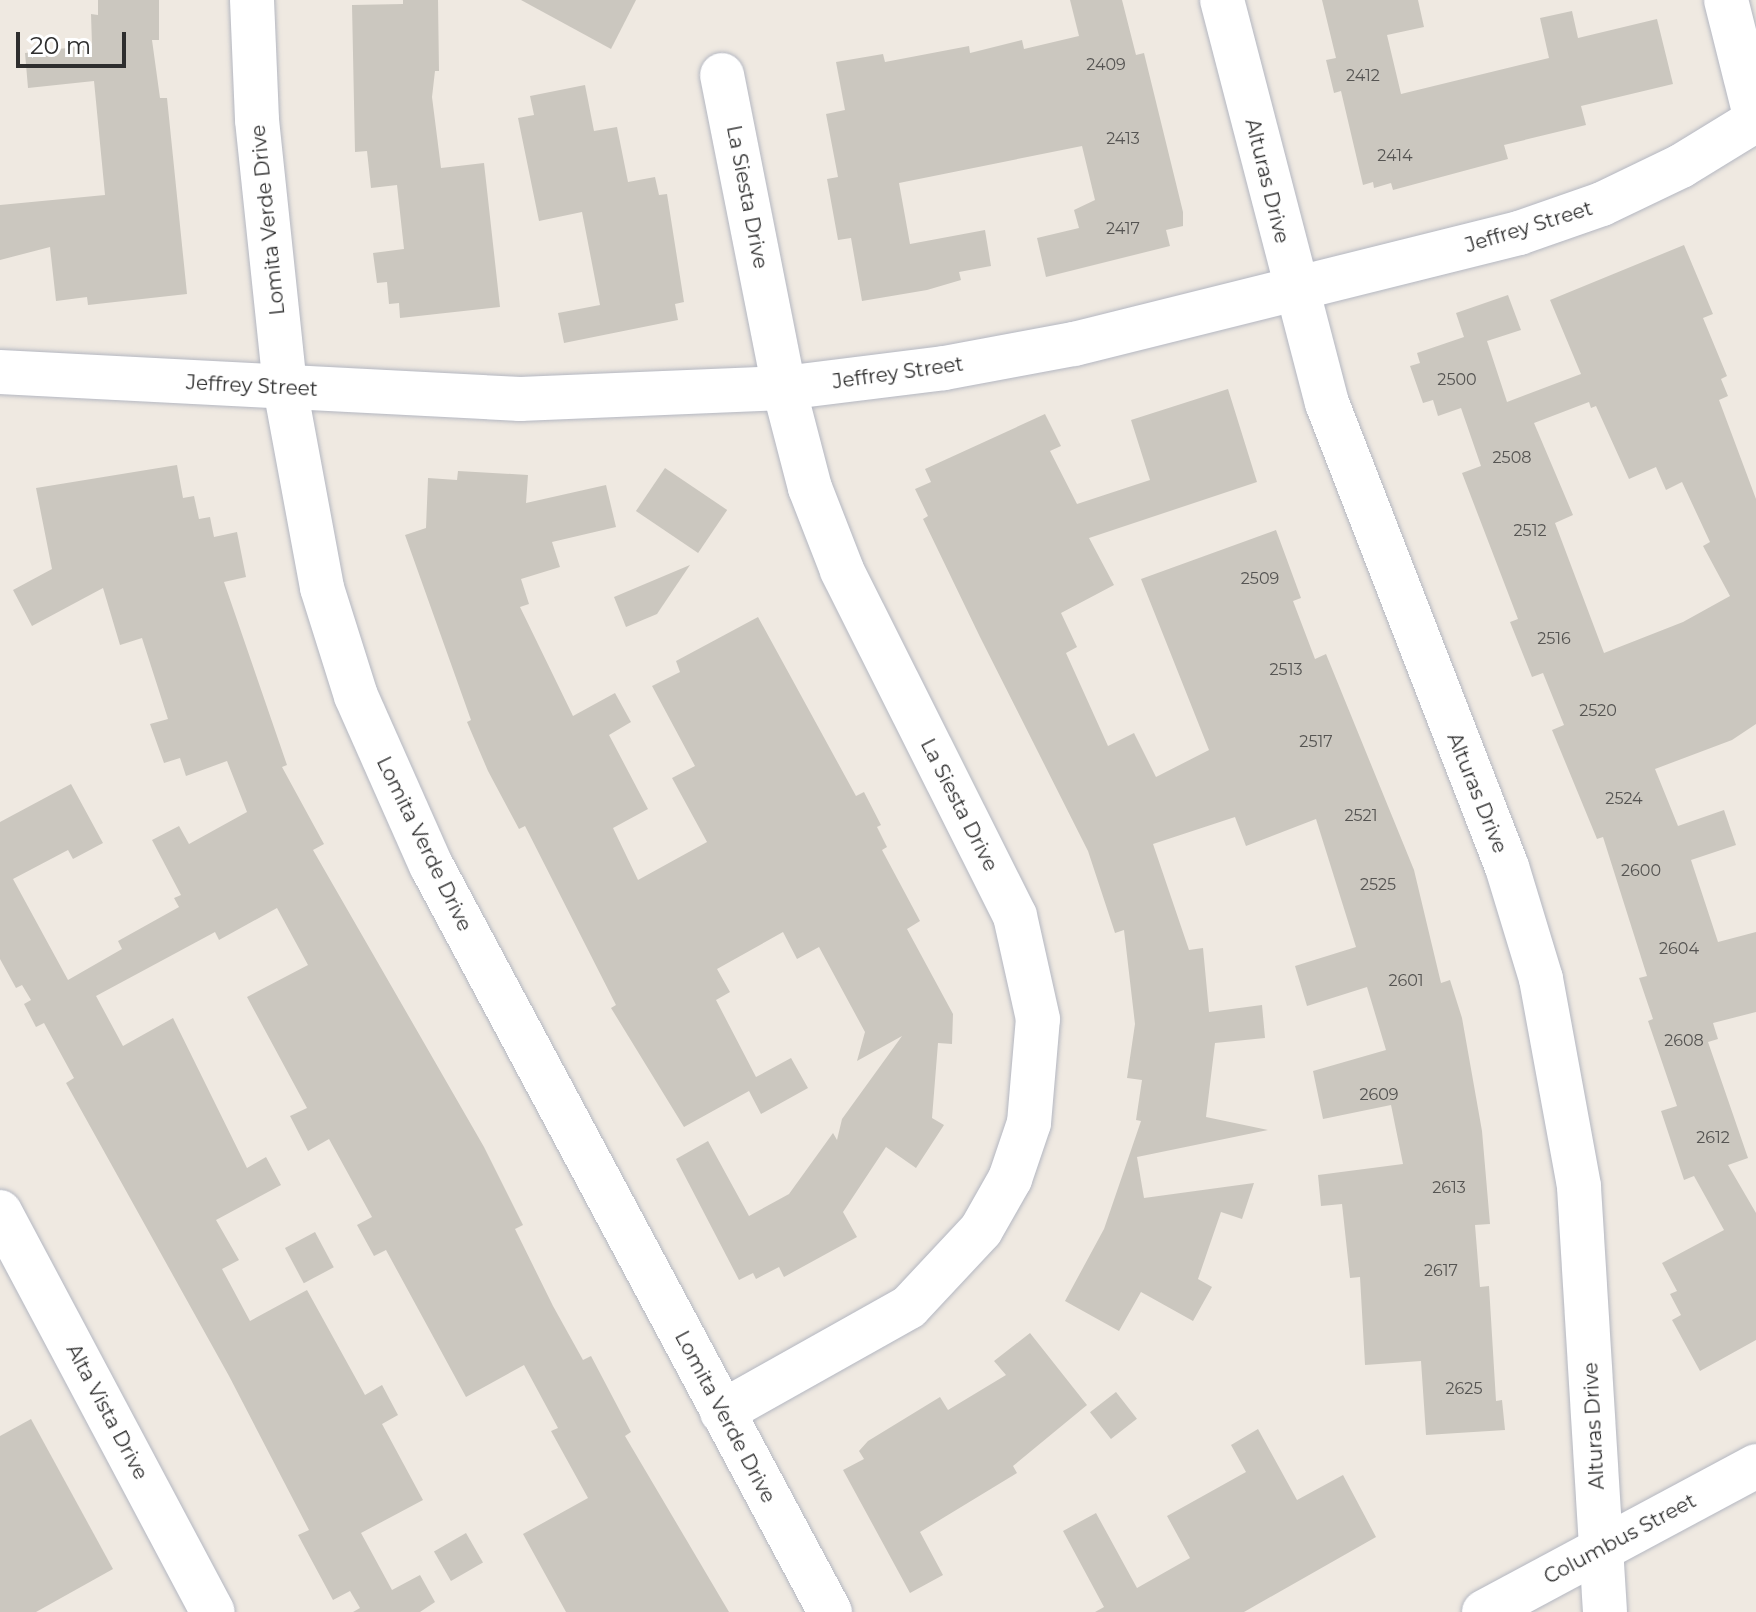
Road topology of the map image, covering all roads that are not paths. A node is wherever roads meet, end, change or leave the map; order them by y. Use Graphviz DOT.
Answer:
graph roads {
  1 [pos="252,0"];
  2 [pos="1222,0"];
  3 [pos="1726,0"];
  4 [pos="722,75"];
  5 [pos="1756,120"];
  6 [pos="1294,290"];
  7 [pos="0,372"];
  8 [pos="285,388"];
  9 [pos="784,388"];
  10 [pos="0,1212"];
  11 [pos="722,1412"];
  12 [pos="1756,1466"];
  13 [pos="1601,1549"];
  14 [pos="207,1610"];
  15 [pos="830,1612"];
  16 [pos="1484,1612"];
  17 [pos="1605,1612"];
  1 -- 8 [label="street, Lomita Verde Drive"];
  2 -- 6 [label="street, Alturas Drive"];
  3 -- 5 [label="street"];
  4 -- 9 [label="street, La Siesta Drive"];
  5 -- 6 [label="street, Jeffrey Street"];
  6 -- 9 [label="street, Jeffrey Street"];
  6 -- 13 [label="street, Alturas Drive"];
  7 -- 8 [label="street, Jeffrey Street"];
  8 -- 9 [label="street, Jeffrey Street"];
  8 -- 11 [label="street, Lomita Verde Drive"];
  9 -- 11 [label="street, La Siesta Drive"];
  10 -- 14 [label="street, Alta Vista Drive"];
  11 -- 15 [label="street, Lomita Verde Drive"];
  12 -- 13 [label="street, Columbus Street"];
  13 -- 16 [label="street, Columbus Street"];
  13 -- 17 [label="street, Alturas Drive"];
}
